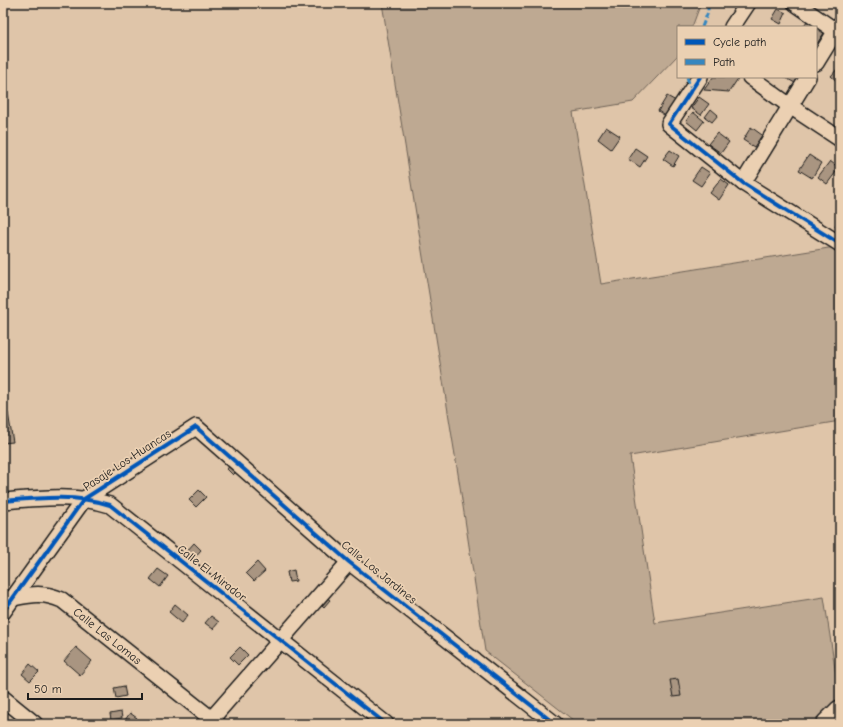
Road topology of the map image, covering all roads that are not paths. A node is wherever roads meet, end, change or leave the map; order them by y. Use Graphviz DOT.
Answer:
graph roads {
  1 [pos="748,3"];
  2 [pos="795,3"];
  3 [pos="733,26"];
  4 [pos="838,30"];
  5 [pos="817,62"];
  6 [pos="699,78"];
  7 [pos="751,78"];
  8 [pos="807,78"];
  9 [pos="790,106"];
  10 [pos="840,138"];
  11 [pos="743,183"];
  12 [pos="840,244"];
  13 [pos="196,427"];
  14 [pos="84,499"];
  15 [pos="3,501"];
  16 [pos="349,562"];
  17 [pos="28,576"];
  18 [pos="48,595"];
  19 [pos="8,599"];
  20 [pos="3,612"];
  21 [pos="280,639"];
  22 [pos="3,698"];
  23 [pos="840,711"];
  24 [pos="212,722"];
  25 [pos="36,724"];
  26 [pos="386,724"];
  27 [pos="555,724"];
  28 [pos="827,724"];
  1 -- 3 [label="street"];
  2 -- 4 [label="street"];
  4 -- 5 [label="street"];
  6 -- 11 [label="street"];
  7 -- 9 [label="street"];
  8 -- 9 [label="street"];
  9 -- 10 [label="street"];
  9 -- 11 [label="street"];
  11 -- 12 [label="street"];
  13 -- 14 [label="street, Pasaje Los Huancas"];
  13 -- 16 [label="street, Calle Los Jardines"];
  14 -- 15 [label="street, Calle El Mirador"];
  14 -- 17 [label="street, Pasaje Los Huancas"];
  14 -- 21 [label="street, Calle El Mirador"];
  16 -- 21 [label="street"];
  16 -- 27 [label="street, Calle Los Jardines"];
  17 -- 18 [label="street"];
  17 -- 19 [label="street, Pasaje Los Huancas"];
  18 -- 19 [label="street, Calle Las Lomas"];
  18 -- 24 [label="street, Calle Las Lomas"];
  19 -- 20 [label="street, Pasaje Los Huancas"];
  21 -- 24 [label="street"];
  21 -- 26 [label="street, Calle El Mirador"];
  22 -- 25 [label="street"];
  23 -- 28 [label="main road"];
}
